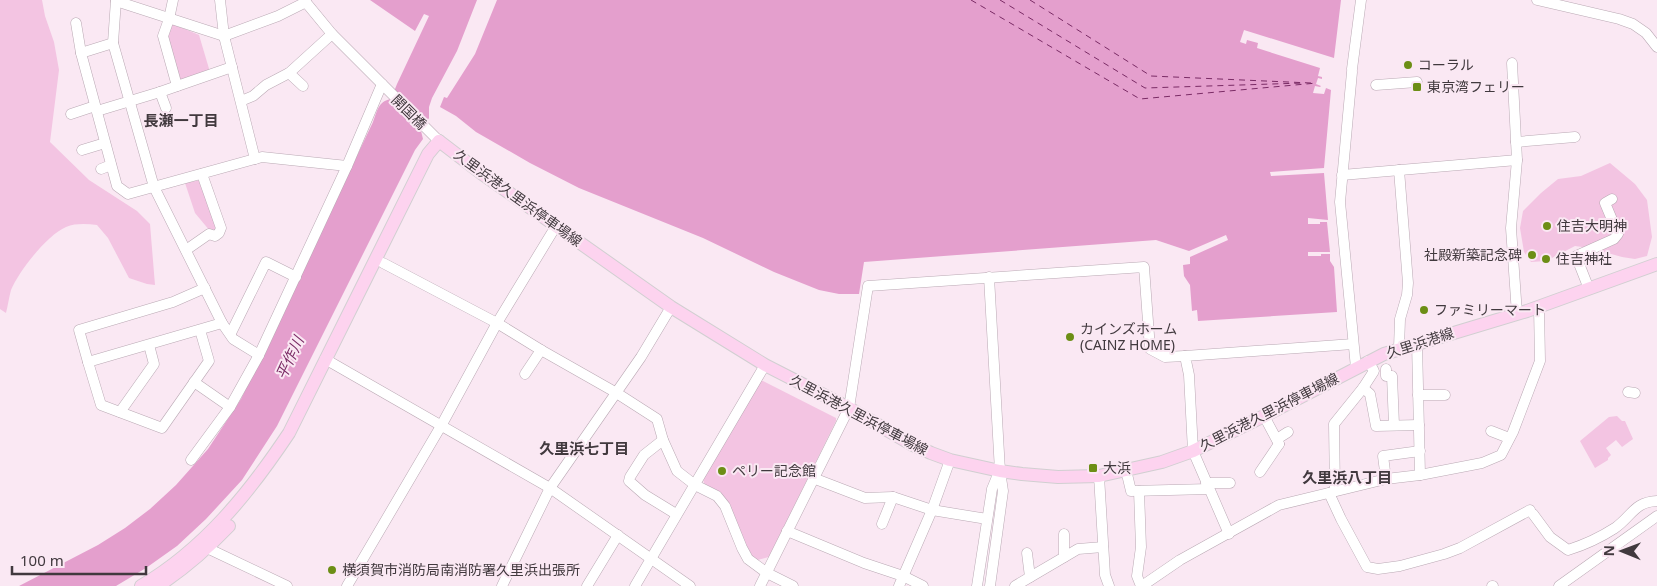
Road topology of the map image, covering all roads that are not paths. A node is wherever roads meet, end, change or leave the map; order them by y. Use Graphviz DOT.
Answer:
graph roads {
  1 [pos="173,0"];
  2 [pos="220,0"];
  3 [pos="1362,0"];
  4 [pos="1537,0"];
  5 [pos="116,1"];
  6 [pos="305,1"];
  7 [pos="169,19"];
  8 [pos="76,23"];
  9 [pos="332,34"];
  10 [pos="224,36"];
  11 [pos="113,43"];
  12 [pos="1657,47"];
  13 [pos="81,53"];
  14 [pos="1512,63"];
  15 [pos="232,67"];
  16 [pos="289,73"];
  17 [pos="1417,82"];
  18 [pos="382,84"];
  19 [pos="1376,85"];
  20 [pos="178,86"];
  21 [pos="303,86"];
  22 [pos="160,92"];
  23 [pos="130,101"];
  24 [pos="241,102"];
  25 [pos="166,108"];
  26 [pos="96,109"];
  27 [pos="71,114"];
  28 [pos="1575,137"];
  29 [pos="439,141"];
  30 [pos="1516,142"];
  31 [pos="105,143"];
  32 [pos="82,150"];
  33 [pos="255,159"];
  34 [pos="1517,160"];
  35 [pos="111,165"];
  36 [pos="347,166"];
  37 [pos="100,169"];
  38 [pos="1399,170"];
  39 [pos="202,174"];
  40 [pos="1342,175"];
  41 [pos="154,187"];
  42 [pos="1612,199"];
  43 [pos="556,226"];
  44 [pos="186,250"];
  45 [pos="382,263"];
  46 [pos="1657,264"];
  47 [pos="296,277"];
  48 [pos="989,277"];
  49 [pos="205,288"];
  50 [pos="1589,289"];
  51 [pos="672,307"];
  52 [pos="1539,307"];
  53 [pos="1517,314"];
  54 [pos="222,323"];
  55 [pos="498,323"];
  56 [pos="200,330"];
  57 [pos="231,334"];
  58 [pos="1417,343"];
  59 [pos="1353,344"];
  60 [pos="149,345"];
  61 [pos="1399,348"];
  62 [pos="541,350"];
  63 [pos="259,355"];
  64 [pos="1185,356"];
  65 [pos="329,361"];
  66 [pos="1368,361"];
  67 [pos="88,362"];
  68 [pos="765,365"];
  69 [pos="1356,368"];
  70 [pos="1386,369"];
  71 [pos="525,374"];
  72 [pos="194,382"];
  73 [pos="1363,388"];
  74 [pos="616,392"];
  75 [pos="1418,395"];
  76 [pos="1445,395"];
  77 [pos="230,407"];
  78 [pos="849,408"];
  79 [pos="120,412"];
  80 [pos="1264,416"];
  81 [pos="1394,425"];
  82 [pos="1419,425"];
  83 [pos="441,426"];
  84 [pos="1288,432"];
  85 [pos="1491,432"];
  86 [pos="1509,438"];
  87 [pos="663,440"];
  88 [pos="1279,444"];
  89 [pos="1193,451"];
  90 [pos="1420,451"];
  91 [pos="191,460"];
  92 [pos="950,460"];
  93 [pos="1126,470"];
  94 [pos="1000,471"];
  95 [pos="1260,472"];
  96 [pos="1420,475"];
  97 [pos="1099,476"];
  98 [pos="813,478"];
  99 [pos="1386,479"];
  100 [pos="1230,483"];
  101 [pos="695,485"];
  102 [pos="1208,486"];
  103 [pos="550,488"];
  104 [pos="1139,491"];
  105 [pos="1332,492"];
  106 [pos="893,497"];
  107 [pos="1657,501"];
  108 [pos="932,510"];
  109 [pos="676,514"];
  110 [pos="1657,516"];
  111 [pos="987,519"];
  112 [pos="882,524"];
  113 [pos="787,531"];
  114 [pos="1064,534"];
  115 [pos="1229,534"];
  116 [pos="618,535"];
  117 [pos="1103,547"];
  118 [pos="207,548"];
  119 [pos="1028,553"];
  120 [pos="1064,557"];
  121 [pos="651,560"];
  122 [pos="767,573"];
  123 [pos="1030,577"];
  124 [pos="901,581"];
  125 [pos="504,585"];
  126 [pos="141,586"];
  127 [pos="158,586"];
  128 [pos="287,586"];
  129 [pos="347,586"];
  130 [pos="587,586"];
  131 [pos="635,586"];
  132 [pos="690,586"];
  133 [pos="760,586"];
  134 [pos="792,586"];
  135 [pos="923,586"];
  136 [pos="977,586"];
  137 [pos="990,586"];
  138 [pos="1015,586"];
  139 [pos="1109,586"];
  140 [pos="1142,586"];
  141 [pos="1559,586"];
  1 -- 7 [label="street"];
  2 -- 10 [label="street"];
  3 -- 40 [label="street"];
  4 -- 12 [label="street"];
  5 -- 7 [label="street"];
  5 -- 11 [label="street"];
  6 -- 9 [label="street, 開国橋"];
  6 -- 10 [label="street"];
  7 -- 10 [label="street"];
  7 -- 20 [label="street"];
  8 -- 13 [label="street"];
  9 -- 16 [label="street"];
  9 -- 18 [label="street, 開国橋"];
  10 -- 15 [label="street"];
  11 -- 13 [label="street"];
  11 -- 23 [label="street"];
  13 -- 26 [label="street"];
  14 -- 30 [label="street"];
  15 -- 20 [label="street"];
  15 -- 24 [label="street"];
  16 -- 21 [label="street"];
  16 -- 24 [label="street"];
  17 -- 19 [label="street"];
  18 -- 29 [label="street, 開国橋"];
  18 -- 36 [label="street"];
  20 -- 22 [label="street"];
  22 -- 23 [label="street"];
  22 -- 25 [label="street"];
  23 -- 26 [label="street"];
  23 -- 41 [label="street"];
  24 -- 33 [label="street"];
  26 -- 27 [label="street"];
  26 -- 31 [label="street"];
  28 -- 30 [label="street"];
  29 -- 43 [label="main road, 久里浜港久里浜停車場線"];
  29 -- 45 [label="main road, 久里浜港久里浜停車場線"];
  29 -- 65 [label="main road, 久里浜港久里浜停車場線"];
  30 -- 34 [label="street"];
  31 -- 32 [label="street"];
  31 -- 35 [label="street"];
  33 -- 36 [label="street"];
  33 -- 39 [label="street"];
  34 -- 38 [label="street"];
  34 -- 53 [label="street"];
  35 -- 37 [label="street"];
  35 -- 41 [label="street"];
  36 -- 47 [label="street"];
  38 -- 40 [label="street"];
  38 -- 61 [label="street"];
  39 -- 41 [label="street"];
  39 -- 44 [label="street"];
  40 -- 59 [label="street"];
  41 -- 44 [label="street"];
  42 -- 50 [label="street"];
  43 -- 51 [label="main road, 久里浜港久里浜停車場線"];
  43 -- 55 [label="street"];
  44 -- 49 [label="street"];
  45 -- 55 [label="street"];
  45 -- 65 [label="main road, 久里浜港久里浜停車場線"];
  46 -- 50 [label="main road, 久里浜港線"];
  47 -- 57 [label="street"];
  47 -- 63 [label="street"];
  48 -- 64 [label="street"];
  48 -- 78 [label="street"];
  48 -- 94 [label="street"];
  49 -- 54 [label="street"];
  49 -- 67 [label="street"];
  50 -- 52 [label="main road, 久里浜港線"];
  51 -- 68 [label="main road, 久里浜港久里浜停車場線"];
  51 -- 74 [label="street"];
  52 -- 53 [label="main road, 久里浜港線"];
  52 -- 86 [label="street"];
  53 -- 58 [label="main road, 久里浜港線"];
  54 -- 56 [label="street"];
  54 -- 57 [label="street"];
  55 -- 62 [label="street"];
  55 -- 83 [label="street"];
  56 -- 60 [label="street"];
  56 -- 72 [label="street"];
  57 -- 63 [label="street"];
  58 -- 61 [label="main road, 久里浜港線"];
  58 -- 75 [label="street"];
  59 -- 64 [label="street"];
  59 -- 69 [label="street"];
  60 -- 67 [label="street"];
  60 -- 79 [label="street"];
  61 -- 66 [label="main road, 久里浜港線"];
  62 -- 71 [label="street"];
  62 -- 74 [label="street"];
  63 -- 77 [label="street"];
  64 -- 89 [label="street"];
  65 -- 83 [label="street"];
  65 -- 118 [label="main road, 久里浜港久里浜停車場線"];
  65 -- 126 [label="main road, 久里浜港久里浜停車場線"];
  66 -- 69 [label="main road, 久里浜港線"];
  66 -- 73 [label="street"];
  67 -- 79 [label="street"];
  68 -- 78 [label="main road, 久里浜港久里浜停車場線"];
  68 -- 101 [label="street"];
  69 -- 80 [label="main road, 久里浜港久里浜停車場線"];
  70 -- 81 [label="street"];
  72 -- 77 [label="street"];
  72 -- 79 [label="street"];
  73 -- 81 [label="street"];
  73 -- 105 [label="street"];
  74 -- 87 [label="street"];
  74 -- 103 [label="street"];
  75 -- 76 [label="street"];
  75 -- 82 [label="street"];
  77 -- 91 [label="street"];
  78 -- 92 [label="main road, 久里浜港久里浜停車場線"];
  78 -- 98 [label="street"];
  80 -- 88 [label="street"];
  80 -- 89 [label="main road, 久里浜港久里浜停車場線"];
  81 -- 82 [label="street"];
  82 -- 90 [label="street"];
  83 -- 103 [label="street"];
  83 -- 129 [label="street"];
  84 -- 88 [label="street"];
  85 -- 86 [label="street"];
  86 -- 96 [label="street"];
  87 -- 101 [label="street"];
  87 -- 109 [label="street"];
  88 -- 95 [label="street"];
  89 -- 93 [label="main road, 久里浜港久里浜停車場線"];
  89 -- 102 [label="street"];
  90 -- 96 [label="street"];
  90 -- 99 [label="street"];
  92 -- 94 [label="main road, 久里浜港久里浜停車場線"];
  92 -- 108 [label="street"];
  93 -- 97 [label="main road, 久里浜港久里浜停車場線"];
  93 -- 104 [label="street"];
  94 -- 97 [label="main road, 久里浜港久里浜停車場線"];
  94 -- 111 [label="street"];
  94 -- 137 [label="street"];
  96 -- 99 [label="street"];
  97 -- 117 [label="street"];
  98 -- 106 [label="street"];
  98 -- 113 [label="street"];
  99 -- 105 [label="street"];
  100 -- 102 [label="street"];
  101 -- 109 [label="street"];
  101 -- 122 [label="street"];
  102 -- 104 [label="street"];
  102 -- 115 [label="street"];
  103 -- 116 [label="street"];
  103 -- 125 [label="street"];
  104 -- 140 [label="street"];
  105 -- 107 [label="street"];
  105 -- 115 [label="street"];
  106 -- 108 [label="street"];
  106 -- 112 [label="street"];
  108 -- 111 [label="street"];
  108 -- 124 [label="street"];
  109 -- 121 [label="street"];
  110 -- 141 [label="street"];
  111 -- 136 [label="street"];
  113 -- 122 [label="street"];
  113 -- 124 [label="street"];
  114 -- 120 [label="street"];
  115 -- 140 [label="street"];
  116 -- 121 [label="street"];
  116 -- 130 [label="street"];
  117 -- 120 [label="street"];
  117 -- 139 [label="street"];
  118 -- 127 [label="main road, 久里浜港久里浜停車場線"];
  118 -- 128 [label="street"];
  119 -- 123 [label="street"];
  120 -- 123 [label="street"];
  121 -- 131 [label="street"];
  121 -- 132 [label="street"];
  122 -- 133 [label="street"];
  122 -- 134 [label="street"];
  123 -- 138 [label="street"];
  124 -- 135 [label="street"];
}
